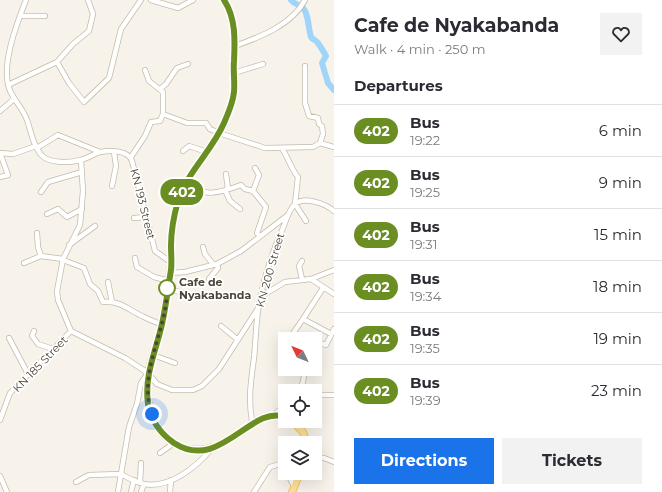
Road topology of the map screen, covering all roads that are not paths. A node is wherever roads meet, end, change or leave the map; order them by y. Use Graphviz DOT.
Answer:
graph roads {
  1 [pos="26,0"];
  2 [pos="88,0"];
  3 [pos="141,0"];
  4 [pos="151,0"];
  5 [pos="194,0"];
  6 [pos="224,0"];
  7 [pos="305,0"];
  8 [pos="21,16"];
  9 [pos="46,16"];
  10 [pos="235,46"];
  11 [pos="58,62"];
  12 [pos="188,64"];
  13 [pos="263,64"];
  14 [pos="305,66"];
  15 [pos="145,70"];
  16 [pos="234,73"];
  17 [pos="8,86"];
  18 [pos="160,89"];
  19 [pos="14,99"];
  20 [pos="0,111"];
  21 [pos="163,114"];
  22 [pos="219,133"];
  23 [pos="320,143"];
  24 [pos="37,147"];
  25 [pos="334,147"];
  26 [pos="282,148"];
  27 [pos="182,151"];
  28 [pos="100,152"];
  29 [pos="114,152"];
  30 [pos="207,152"];
  31 [pos="0,153"];
  32 [pos="131,157"];
  33 [pos="81,160"];
  34 [pos="255,168"];
  35 [pos="82,172"];
  36 [pos="226,174"];
  37 [pos="0,177"];
  38 [pos="112,186"];
  39 [pos="184,186"];
  40 [pos="227,190"];
  41 [pos="253,191"];
  42 [pos="41,192"];
  43 [pos="296,204"];
  44 [pos="82,209"];
  45 [pos="240,209"];
  46 [pos="334,212"];
  47 [pos="47,214"];
  48 [pos="288,215"];
  49 [pos="146,217"];
  50 [pos="134,218"];
  51 [pos="306,221"];
  52 [pos="95,226"];
  53 [pos="37,233"];
  54 [pos="259,236"];
  55 [pos="68,246"];
  56 [pos="203,247"];
  57 [pos="41,256"];
  58 [pos="135,258"];
  59 [pos="63,260"];
  60 [pos="302,261"];
  61 [pos="24,263"];
  62 [pos="172,263"];
  63 [pos="215,264"];
  64 [pos="334,270"];
  65 [pos="170,272"];
  66 [pos="209,279"];
  67 [pos="302,279"];
  68 [pos="311,279"];
  69 [pos="108,282"];
  70 [pos="168,284"];
  71 [pos="323,288"];
  72 [pos="334,294"];
  73 [pos="188,295"];
  74 [pos="260,297"];
  75 [pos="112,302"];
  76 [pos="259,307"];
  77 [pos="303,319"];
  78 [pos="162,324"];
  79 [pos="221,326"];
  80 [pos="334,329"];
  81 [pos="34,331"];
  82 [pos="71,331"];
  83 [pos="294,332"];
  84 [pos="331,334"];
  85 [pos="9,338"];
  86 [pos="238,339"];
  87 [pos="322,344"];
  88 [pos="53,349"];
  89 [pos="153,354"];
  90 [pos="175,363"];
  91 [pos="148,373"];
  92 [pos="28,374"];
  93 [pos="322,395"];
  94 [pos="334,395"];
  95 [pos="278,411"];
  96 [pos="274,415"];
  97 [pos="278,416"];
  98 [pos="0,420"];
  99 [pos="248,426"];
  100 [pos="174,443"];
  101 [pos="212,448"];
  102 [pos="160,453"];
  103 [pos="322,458"];
  104 [pos="334,462"];
  105 [pos="141,463"];
  106 [pos="278,465"];
  107 [pos="121,474"];
  108 [pos="0,476"];
  109 [pos="134,480"];
  110 [pos="171,480"];
  111 [pos="290,480"];
  112 [pos="298,480"];
  113 [pos="76,482"];
  114 [pos="142,483"];
  115 [pos="294,490"];
  116 [pos="7,492"];
  117 [pos="118,492"];
  118 [pos="131,492"];
  119 [pos="141,492"];
  120 [pos="170,492"];
  121 [pos="254,492"];
  1 -- 8 [label="street"];
  2 -- 11 [label="street"];
  3 -- 11 [label="street"];
  4 -- 5 [label="street"];
  6 -- 10 [label="main road"];
  7 -- 10 [label="street"];
  8 -- 9 [label="street"];
  8 -- 17 [label="street"];
  10 -- 16 [label="main road"];
  11 -- 17 [label="street"];
  12 -- 18 [label="street"];
  13 -- 16 [label="street"];
  14 -- 23 [label="street"];
  15 -- 18 [label="street"];
  16 -- 22 [label="main road"];
  17 -- 19 [label="street"];
  18 -- 21 [label="street"];
  19 -- 20 [label="street"];
  19 -- 24 [label="street"];
  21 -- 22 [label="street"];
  21 -- 32 [label="street"];
  22 -- 26 [label="street"];
  22 -- 30 [label="main road"];
  23 -- 25 [label="street"];
  23 -- 26 [label="street"];
  24 -- 28 [label="street"];
  24 -- 31 [label="street"];
  24 -- 33 [label="street, KN 193 Street"];
  26 -- 43 [label="street"];
  27 -- 30 [label="street"];
  28 -- 29 [label="street, KN 193 Street"];
  28 -- 33 [label="street, KN 193 Street"];
  29 -- 32 [label="street, KN 193 Street"];
  29 -- 38 [label="street"];
  30 -- 39 [label="main road"];
  31 -- 37 [label="street"];
  32 -- 49 [label="street, KN 193 Street"];
  33 -- 35 [label="street"];
  34 -- 41 [label="street"];
  35 -- 42 [label="street"];
  35 -- 44 [label="street"];
  36 -- 40 [label="street"];
  39 -- 40 [label="street"];
  39 -- 62 [label="main road"];
  40 -- 41 [label="street"];
  40 -- 45 [label="street"];
  41 -- 54 [label="street"];
  43 -- 46 [label="street"];
  43 -- 48 [label="street, KN 200 Street"];
  43 -- 51 [label="street"];
  44 -- 47 [label="street"];
  44 -- 55 [label="street"];
  48 -- 54 [label="street"];
  48 -- 74 [label="street, KN 200 Street"];
  49 -- 50 [label="street"];
  49 -- 62 [label="street, KN 193 Street"];
  52 -- 55 [label="street"];
  53 -- 57 [label="street"];
  54 -- 63 [label="street"];
  55 -- 59 [label="street"];
  56 -- 63 [label="street"];
  57 -- 59 [label="street"];
  57 -- 61 [label="street"];
  58 -- 70 [label="street"];
  59 -- 75 [label="street"];
  59 -- 82 [label="street"];
  60 -- 67 [label="street"];
  62 -- 65 [label="main road"];
  63 -- 65 [label="street"];
  63 -- 66 [label="street"];
  64 -- 68 [label="street"];
  65 -- 70 [label="main road"];
  67 -- 68 [label="street"];
  67 -- 74 [label="street"];
  68 -- 71 [label="street"];
  69 -- 75 [label="street"];
  70 -- 73 [label="street"];
  70 -- 78 [label="main road"];
  71 -- 72 [label="street"];
  71 -- 77 [label="street"];
  74 -- 76 [label="street, KN 200 Street"];
  75 -- 78 [label="street"];
  76 -- 86 [label="street"];
  76 -- 99 [label="street, KN 200 Street"];
  77 -- 83 [label="street"];
  77 -- 84 [label="street"];
  78 -- 89 [label="main road"];
  79 -- 86 [label="street"];
  80 -- 84 [label="street"];
  81 -- 88 [label="street"];
  82 -- 88 [label="street, KN 185 Street"];
  82 -- 91 [label="street"];
  84 -- 87 [label="street"];
  85 -- 92 [label="street"];
  86 -- 91 [label="street"];
  88 -- 92 [label="street, KN 185 Street"];
  89 -- 90 [label="street"];
  89 -- 91 [label="main road"];
  91 -- 100 [label="main road"];
  91 -- 107 [label="street"];
  92 -- 98 [label="street, KN 185 Street"];
  93 -- 94 [label="street"];
  95 -- 96 [label="street"];
  96 -- 97 [label="main road"];
  96 -- 99 [label="main road"];
  99 -- 101 [label="main road"];
  100 -- 101 [label="main road"];
  100 -- 102 [label="street"];
  101 -- 110 [label="street"];
  103 -- 104 [label="street"];
  105 -- 114 [label="street"];
  106 -- 121 [label="street"];
  107 -- 109 [label="street"];
  107 -- 113 [label="street"];
  107 -- 117 [label="street"];
  108 -- 116 [label="street"];
  109 -- 114 [label="street"];
  109 -- 118 [label="street"];
  110 -- 114 [label="street"];
  110 -- 120 [label="street"];
  111 -- 115 [label="street"];
  112 -- 115 [label="main road"];
  114 -- 119 [label="street"];
}
